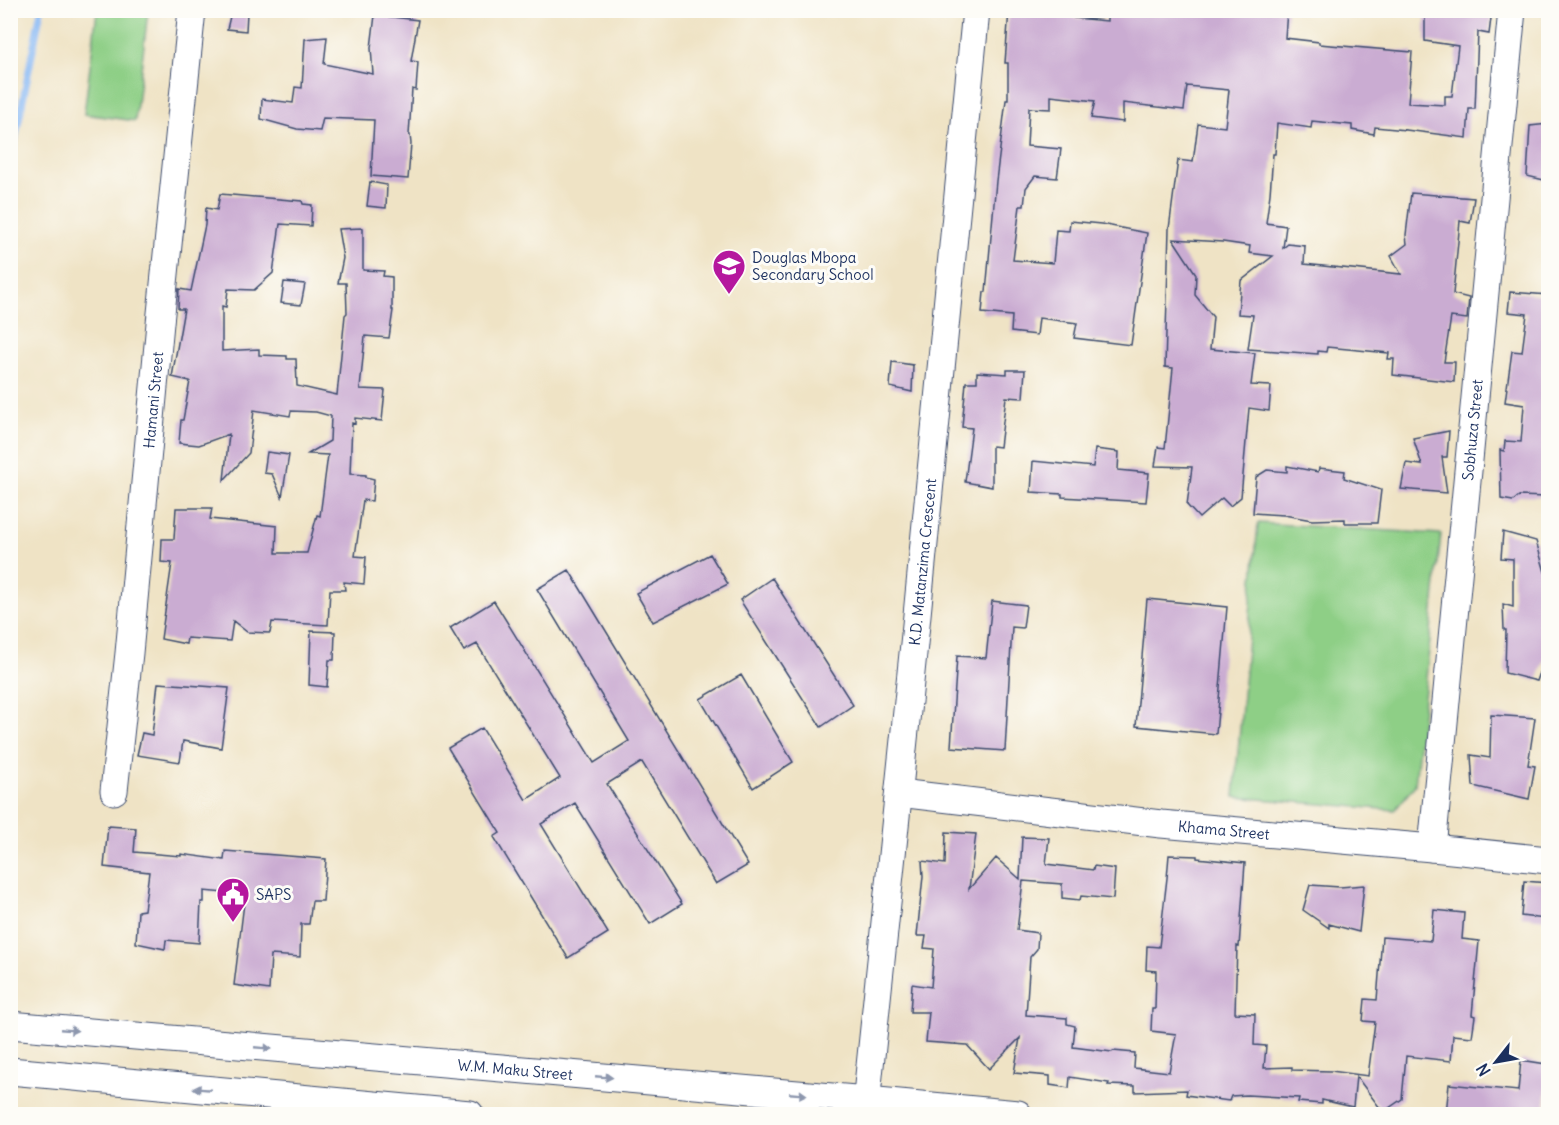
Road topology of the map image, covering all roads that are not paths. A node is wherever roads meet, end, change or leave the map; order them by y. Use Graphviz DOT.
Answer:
graph roads {
  1 [pos="192,10"];
  2 [pos="976,10"];
  3 [pos="1512,10"];
  4 [pos="114,791"];
  5 [pos="899,794"];
  6 [pos="1432,848"];
  7 [pos="1548,860"];
  8 [pos="10,1025"];
  9 [pos="10,1071"];
  10 [pos="866,1107"];
  11 [pos="470,1114"];
  12 [pos="1018,1114"];
  1 -- 4 [label="street, Hamani Street"];
  2 -- 5 [label="street, K.D. Matanzima Crescent"];
  3 -- 6 [label="street, Sobhuza Street"];
  5 -- 6 [label="street, Khama Street"];
  5 -- 10 [label="street, K.D. Matanzima Crescent"];
  6 -- 7 [label="street, Khama Street"];
  8 -- 10 [label="street, W.M. Maku Street, one-way"];
  11 -- 9 [label="street, one-way"];
  10 -- 12 [label="street, W.M. Maku Street"];
}
